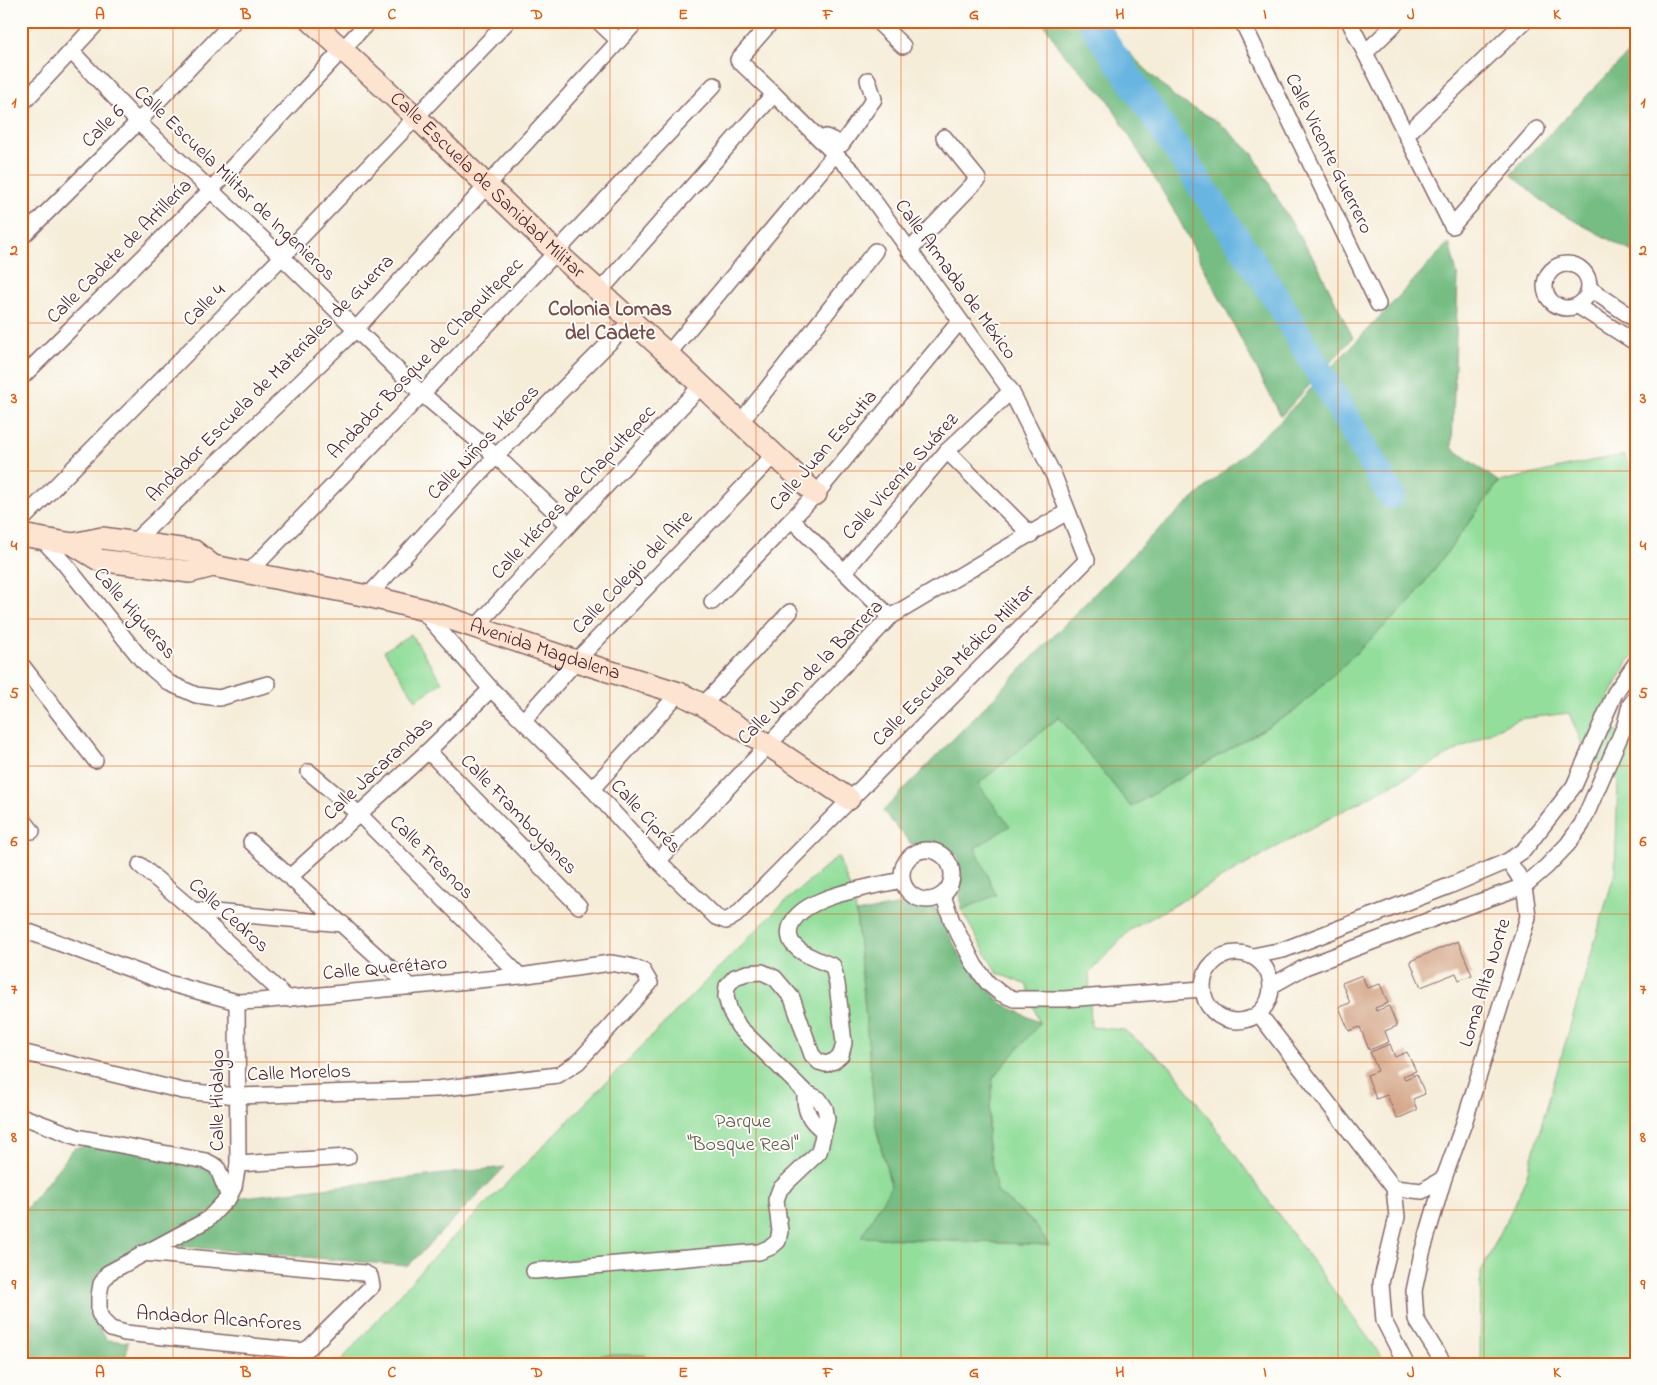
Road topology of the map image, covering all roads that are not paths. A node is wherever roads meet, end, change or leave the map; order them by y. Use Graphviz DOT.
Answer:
graph roads {
  1 [pos="234,21"];
  2 [pos="311,21"];
  3 [pos="369,21"];
  4 [pos="508,21"];
  5 [pos="598,21"];
  6 [pos="637,21"];
  7 [pos="772,21"];
  8 [pos="877,21"];
  9 [pos="1242,21"];
  10 [pos="1349,21"];
  11 [pos="1398,21"];
  12 [pos="1525,21"];
  13 [pos="96,22"];
  14 [pos="618,40"];
  15 [pos="903,46"];
  16 [pos="342,51"];
  17 [pos="72,52"];
  18 [pos="1365,53"];
  19 [pos="868,80"];
  20 [pos="714,85"];
  21 [pos="774,94"];
  22 [pos="21,105"];
  23 [pos="417,118"];
  24 [pos="138,122"];
  25 [pos="1537,129"];
  26 [pos="1406,136"];
  27 [pos="944,137"];
  28 [pos="822,141"];
  29 [pos="835,154"];
  30 [pos="487,185"];
  31 [pos="211,190"];
  32 [pos="21,238"];
  33 [pos="909,250"];
  34 [pos="875,251"];
  35 [pos="556,252"];
  36 [pos="282,257"];
  37 [pos="1589,288"];
  38 [pos="600,291"];
  39 [pos="1378,304"];
  40 [pos="1578,306"];
  41 [pos="966,318"];
  42 [pos="1636,320"];
  43 [pos="631,321"];
  44 [pos="356,329"];
  45 [pos="1636,343"];
  46 [pos="668,354"];
  47 [pos="21,378"];
  48 [pos="701,386"];
  49 [pos="1011,391"];
  50 [pos="422,394"];
  51 [pos="740,423"];
  52 [pos="947,450"];
  53 [pos="774,455"];
  54 [pos="496,456"];
  55 [pos="816,494"];
  56 [pos="1068,512"];
  57 [pos="792,520"];
  58 [pos="21,521"];
  59 [pos="569,525"];
  60 [pos="1031,535"];
  61 [pos="31,536"];
  62 [pos="134,542"];
  63 [pos="73,544"];
  64 [pos="1087,560"];
  65 [pos="213,566"];
  66 [pos="845,571"];
  67 [pos="248,572"];
  68 [pos="368,596"];
  69 [pos="712,602"];
  70 [pos="420,609"];
  71 [pos="790,612"];
  72 [pos="890,617"];
  73 [pos="476,627"];
  74 [pos="576,661"];
  75 [pos="1636,663"];
  76 [pos="21,664"];
  77 [pos="268,684"];
  78 [pos="491,689"];
  79 [pos="679,693"];
  80 [pos="1636,697"];
  81 [pos="704,705"];
  82 [pos="524,720"];
  83 [pos="768,745"];
  84 [pos="428,751"];
  85 [pos="95,760"];
  86 [pos="309,772"];
  87 [pos="592,789"];
  88 [pos="849,799"];
  89 [pos="360,815"];
  90 [pos="21,817"];
  91 [pos="32,831"];
  92 [pos="251,842"];
  93 [pos="658,861"];
  94 [pos="1508,861"];
  95 [pos="140,864"];
  96 [pos="291,876"];
  97 [pos="902,880"];
  98 [pos="1524,886"];
  99 [pos="943,896"];
  100 [pos="580,906"];
  101 [pos="193,910"];
  102 [pos="343,924"];
  103 [pos="21,929"];
  104 [pos="1253,956"];
  105 [pos="520,976"];
  106 [pos="1272,986"];
  107 [pos="411,987"];
  108 [pos="1203,989"];
  109 [pos="288,998"];
  110 [pos="237,1002"];
  111 [pos="1259,1014"];
  112 [pos="21,1052"];
  113 [pos="578,1062"];
  114 [pos="238,1096"];
  115 [pos="21,1116"];
  116 [pos="348,1157"];
  117 [pos="238,1164"];
  118 [pos="1444,1178"];
  119 [pos="1394,1188"];
  120 [pos="228,1197"];
  121 [pos="143,1253"];
  122 [pos="534,1271"];
  123 [pos="1406,1364"];
  124 [pos="1444,1364"];
  1 -- 24 [label="street, Calle 6"];
  2 -- 16 [label="main road, Calle Escuela de Sanidad Militar"];
  3 -- 16 [label="street, Calle Cadete de Artillería"];
  4 -- 23 [label="street, Calle 4"];
  5 -- 14 [label="street"];
  6 -- 14 [label="street, Andador Escuela de Materiales de Guerra"];
  7 -- 21 [label="street, Calle Armada de México"];
  8 -- 15 [label="street"];
  9 -- 39 [label="street, Calle Vicente Guerrero"];
  10 -- 18 [label="street"];
  11 -- 18 [label="street"];
  12 -- 26 [label="street"];
  13 -- 17 [label="street"];
  14 -- 30 [label="street, Andador Escuela de Materiales de Guerra"];
  16 -- 23 [label="main road, Calle Escuela de Sanidad Militar"];
  16 -- 31 [label="street, Calle Cadete de Artillería"];
  17 -- 22 [label="street"];
  17 -- 24 [label="street, Calle Escuela Militar de Ingenieros"];
  18 -- 26 [label="street"];
  19 -- 28 [label="street"];
  20 -- 35 [label="street, Andador Bosque de Chapultepec"];
  21 -- 28 [label="street, Calle Armada de México"];
  21 -- 38 [label="street"];
  23 -- 30 [label="main road, Calle Escuela de Sanidad Militar"];
  23 -- 36 [label="street, Calle 4"];
  24 -- 31 [label="street, Calle Escuela Militar de Ingenieros"];
  24 -- 32 [label="street, Calle 6"];
  25 -- 26 [label="street"];
  27 -- 33 [label="street"];
  28 -- 29 [label="street, Calle Armada de México"];
  29 -- 33 [label="street, Calle Armada de México"];
  29 -- 46 [label="street"];
  30 -- 35 [label="main road, Calle Escuela de Sanidad Militar"];
  30 -- 44 [label="street, Andador Escuela de Materiales de Guerra"];
  31 -- 36 [label="street, Calle Escuela Militar de Ingenieros"];
  31 -- 47 [label="street, Calle Cadete de Artillería"];
  33 -- 41 [label="street, Calle Armada de México"];
  34 -- 51 [label="street"];
  35 -- 38 [label="main road, Calle Escuela de Sanidad Militar"];
  35 -- 50 [label="street, Andador Bosque de Chapultepec"];
  36 -- 44 [label="street, Calle Escuela Militar de Ingenieros"];
  36 -- 58 [label="street, Calle 4"];
  37 -- 40 [label="street"];
  37 -- 40 [label="street"];
  37 -- 42 [label="street"];
  38 -- 43 [label="main road, Calle Escuela de Sanidad Militar"];
  40 -- 45 [label="street"];
  41 -- 49 [label="street, Calle Armada de México"];
  41 -- 55 [label="street, Calle Juan Escutia"];
  43 -- 46 [label="main road, Calle Escuela de Sanidad Militar"];
  43 -- 54 [label="street, Calle Niños Héroes"];
  44 -- 50 [label="street, Calle Escuela Militar de Ingenieros"];
  44 -- 62 [label="street, Andador Escuela de Materiales de Guerra"];
  46 -- 48 [label="main road, Calle Escuela de Sanidad Militar"];
  48 -- 51 [label="main road, Calle Escuela de Sanidad Militar"];
  48 -- 59 [label="street, Calle Héroes de Chapultepec"];
  49 -- 52 [label="street, Calle Vicente Suárez"];
  49 -- 56 [label="street, Calle Armada de México"];
  50 -- 54 [label="street, Calle Escuela Militar de Ingenieros"];
  50 -- 67 [label="street, Andador Bosque de Chapultepec"];
  51 -- 53 [label="main road, Calle Escuela de Sanidad Militar"];
  52 -- 60 [label="street"];
  52 -- 66 [label="street, Calle Vicente Suárez"];
  53 -- 55 [label="main road, Calle Escuela de Sanidad Militar"];
  53 -- 74 [label="street, Calle Colegio del Aire"];
  54 -- 59 [label="street, Calle Escuela Militar de Ingenieros"];
  54 -- 68 [label="street, Calle Niños Héroes"];
  55 -- 57 [label="street, Calle Juan Escutia"];
  56 -- 60 [label="street, Calle Juan de la Barrera"];
  56 -- 64 [label="street, Calle Armada de México"];
  57 -- 66 [label="street"];
  57 -- 69 [label="street, Calle Juan Escutia"];
  59 -- 73 [label="street, Calle Héroes de Chapultepec"];
  60 -- 72 [label="street, Calle Juan de la Barrera"];
  61 -- 63 [label="main road, Avenida Magdalena"];
  61 -- 77 [label="street, Calle Higueras"];
  62 -- 63 [label="main road, Avenida Magdalena"];
  62 -- 65 [label="main road, Avenida Magdalena"];
  63 -- 65 [label="main road, Avenida Magdalena"];
  64 -- 88 [label="street, Calle Escuela Médico Militar"];
  65 -- 67 [label="main road, Avenida Magdalena"];
  66 -- 72 [label="street"];
  67 -- 68 [label="main road, Avenida Magdalena"];
  68 -- 70 [label="main road, Avenida Magdalena"];
  70 -- 73 [label="main road, Avenida Magdalena"];
  70 -- 78 [label="street, Calle Ciprés"];
  71 -- 81 [label="street"];
  72 -- 83 [label="street, Calle Juan de la Barrera"];
  73 -- 74 [label="main road, Avenida Magdalena"];
  74 -- 79 [label="main road, Avenida Magdalena"];
  74 -- 82 [label="street, Calle Colegio del Aire"];
  75 -- 94 [label="street"];
  76 -- 85 [label="street"];
  78 -- 82 [label="street, Calle Ciprés"];
  78 -- 84 [label="street, Calle Jacarandas"];
  79 -- 81 [label="main road, Avenida Magdalena"];
  79 -- 87 [label="street"];
  80 -- 98 [label="street"];
  81 -- 83 [label="main road, Avenida Magdalena"];
  82 -- 87 [label="street, Calle Ciprés"];
  83 -- 88 [label="main road, Avenida Magdalena"];
  83 -- 93 [label="street, Calle Juan de la Barrera"];
  84 -- 89 [label="street, Calle Jacarandas"];
  84 -- 100 [label="street, Calle Framboyanes"];
  86 -- 89 [label="street, Calle Fresnos"];
  87 -- 93 [label="street, Calle Ciprés"];
  88 -- 93 [label="street, Calle Ciprés"];
  89 -- 96 [label="street, Calle Jacarandas"];
  89 -- 105 [label="street, Calle Fresnos"];
  90 -- 91 [label="street"];
  92 -- 96 [label="street"];
  94 -- 98 [label="street"];
  94 -- 104 [label="street"];
  95 -- 101 [label="street, Calle Cedros"];
  96 -- 102 [label="street"];
  97 -- 99 [label="street"];
  97 -- 99 [label="street"];
  97 -- 122 [label="street"];
  98 -- 106 [label="street, Loma Alta Norte"];
  98 -- 118 [label="street, Loma Alta Norte"];
  99 -- 108 [label="street"];
  101 -- 102 [label="street"];
  101 -- 109 [label="street, Calle Cedros"];
  102 -- 107 [label="street"];
  103 -- 110 [label="street, Calle Querétaro"];
  104 -- 106 [label="street"];
  104 -- 108 [label="street"];
  105 -- 107 [label="street, Calle Querétaro"];
  105 -- 113 [label="street, Calle Querétaro"];
  106 -- 111 [label="street"];
  107 -- 109 [label="street, Calle Querétaro"];
  108 -- 111 [label="street"];
  109 -- 110 [label="street, Calle Querétaro"];
  110 -- 114 [label="street, Calle Hidalgo"];
  111 -- 119 [label="street"];
  112 -- 114 [label="street, Calle Morelos"];
  113 -- 114 [label="street, Calle Morelos"];
  114 -- 117 [label="street, Calle Hidalgo"];
  115 -- 120 [label="street"];
  116 -- 117 [label="street"];
  117 -- 120 [label="street, Calle Hidalgo"];
  118 -- 119 [label="street"];
  118 -- 124 [label="street, Loma Alta Norte"];
  119 -- 123 [label="street"];
  120 -- 121 [label="street, Andador Alcanfores"];
  121 -- 121 [label="street, Andador Alcanfores"];
}
